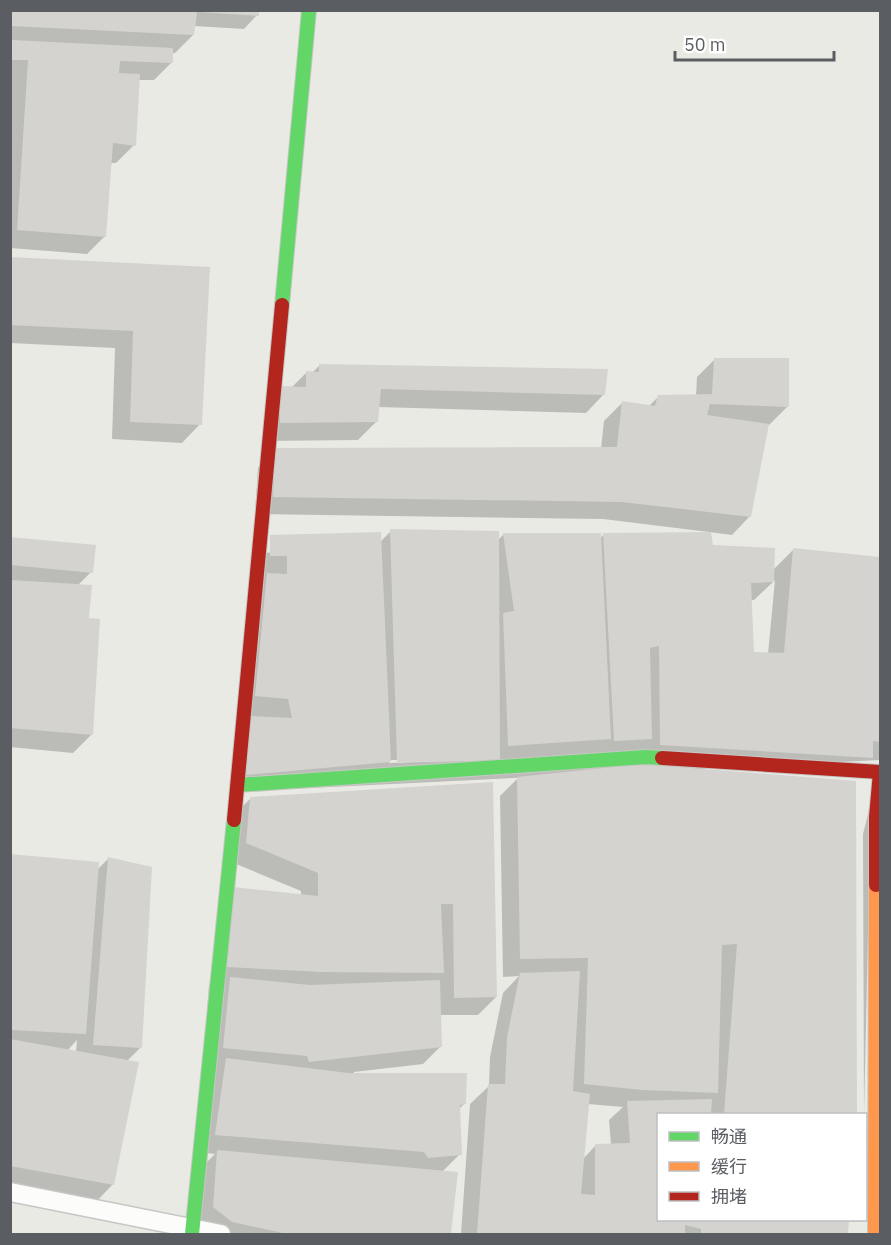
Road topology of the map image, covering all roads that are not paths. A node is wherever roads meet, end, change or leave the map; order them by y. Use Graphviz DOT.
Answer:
graph roads {
  1 [pos="309,10"];
  2 [pos="880,772"];
  3 [pos="238,785"];
  4 [pos="10,1192"];
  5 [pos="192,1231"];
  6 [pos="221,1234"];
  7 [pos="875,1234"];
  1 -- 3 [label="street"];
  2 -- 3 [label="street"];
  2 -- 7 [label="street"];
  3 -- 5 [label="street"];
  4 -- 5 [label="street"];
  5 -- 6 [label="street"];
}
